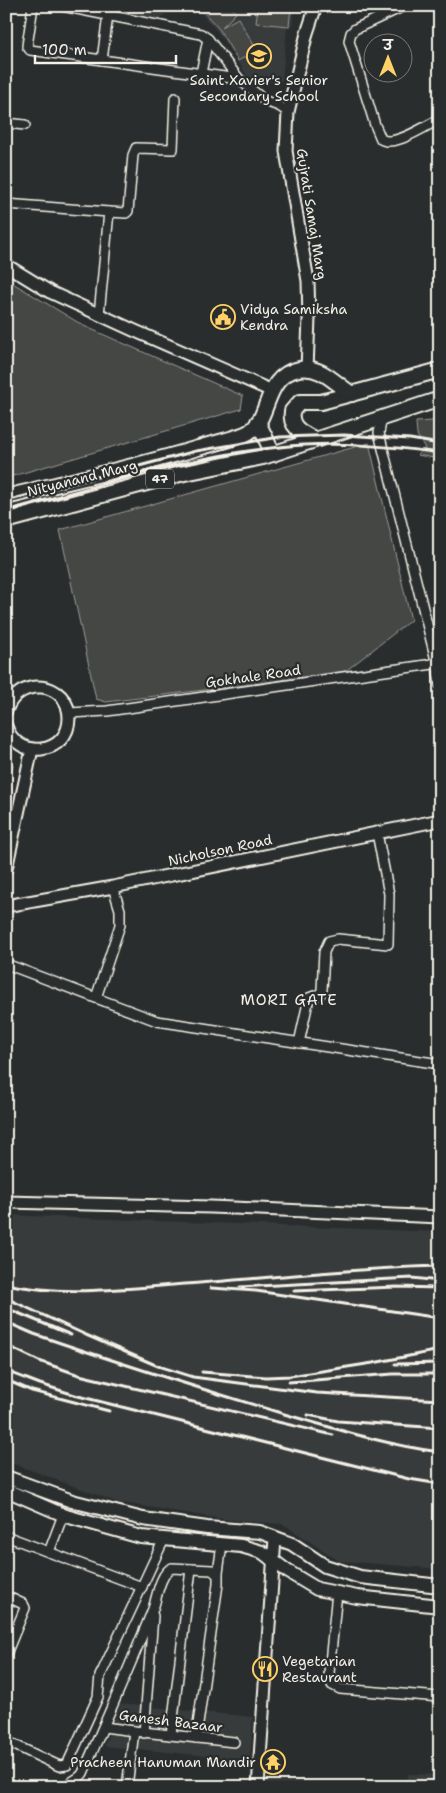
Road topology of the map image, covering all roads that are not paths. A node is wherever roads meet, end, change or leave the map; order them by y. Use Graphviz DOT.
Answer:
graph roads {
  1 [pos="33,6"];
  2 [pos="62,6"];
  3 [pos="316,6"];
  4 [pos="404,6"];
  5 [pos="108,15"];
  6 [pos="208,39"];
  7 [pos="102,60"];
  8 [pos="202,73"];
  9 [pos="239,79"];
  10 [pos="176,98"];
  11 [pos="288,112"];
  12 [pos="440,119"];
  13 [pos="6,123"];
  14 [pos="25,126"];
  15 [pos="6,204"];
  16 [pos="109,212"];
  17 [pos="6,265"];
  18 [pos="100,315"];
  19 [pos="307,369"];
  20 [pos="440,370"];
  21 [pos="272,391"];
  22 [pos="352,394"];
  23 [pos="440,399"];
  24 [pos="382,417"];
  25 [pos="258,422"];
  26 [pos="314,439"];
  27 [pos="273,454"];
  28 [pos="175,455"];
  29 [pos="180,474"];
  30 [pos="7,496"];
  31 [pos="6,521"];
  32 [pos="438,663"];
  33 [pos="440,685"];
  34 [pos="9,696"];
  35 [pos="6,711"];
  36 [pos="69,713"];
  37 [pos="6,726"];
  38 [pos="32,749"];
  39 [pos="440,820"];
  40 [pos="377,833"];
  41 [pos="7,862"];
  42 [pos="114,887"];
  43 [pos="6,906"];
  44 [pos="6,964"];
  45 [pos="96,998"];
  46 [pos="300,1043"];
  47 [pos="440,1064"];
  48 [pos="6,1202"];
  49 [pos="440,1217"];
  50 [pos="6,1477"];
  51 [pos="6,1490"];
  52 [pos="63,1514"];
  53 [pos="6,1536"];
  54 [pos="276,1538"];
  55 [pos="164,1539"];
  56 [pos="222,1544"];
  57 [pos="49,1552"];
  58 [pos="274,1561"];
  59 [pos="191,1569"];
  60 [pos="218,1574"];
  61 [pos="142,1586"];
  62 [pos="440,1586"];
  63 [pos="337,1592"];
  64 [pos="6,1596"];
  65 [pos="440,1606"];
  66 [pos="153,1607"];
  67 [pos="6,1654"];
  68 [pos="440,1697"];
  69 [pos="104,1726"];
  70 [pos="134,1732"];
  71 [pos="144,1733"];
  72 [pos="171,1735"];
  73 [pos="196,1738"];
  74 [pos="6,1742"];
  75 [pos="234,1742"];
  76 [pos="66,1787"];
  77 [pos="127,1787"];
  78 [pos="258,1787"];
  1 -- 7 [label="street"];
  2 -- 5 [label="street"];
  3 -- 11 [label="street, Gujrati Samaj Marg"];
  4 -- 12 [label="street"];
  5 -- 6 [label="street"];
  5 -- 7 [label="street"];
  6 -- 8 [label="street"];
  6 -- 9 [label="street"];
  7 -- 8 [label="street"];
  8 -- 9 [label="street"];
  9 -- 11 [label="street"];
  10 -- 16 [label="street"];
  11 -- 19 [label="street, Gujrati Samaj Marg"];
  13 -- 14 [label="street"];
  15 -- 16 [label="street"];
  16 -- 18 [label="street"];
  17 -- 18 [label="street"];
  18 -- 21 [label="street"];
  19 -- 21 [label="main road"];
  19 -- 22 [label="main road"];
  20 -- 22 [label="main road"];
  21 -- 25 [label="main road"];
  22 -- 26 [label="main road"];
  23 -- 24 [label="main road, Nityanand Marg / 47"];
  24 -- 26 [label="main road, Nityanand Marg / 47"];
  24 -- 32 [label="street"];
  25 -- 27 [label="main road"];
  25 -- 28 [label="main road, Nityanand Marg / 47"];
  26 -- 27 [label="main road, Nityanand Marg / 47"];
  27 -- 29 [label="main road, Nityanand Marg / 47"];
  28 -- 29 [label="main road"];
  28 -- 30 [label="main road, Nityanand Marg / 47"];
  29 -- 31 [label="main road, Nityanand Marg / 47"];
  32 -- 33 [label="street"];
  32 -- 36 [label="street, Gokhale Road"];
  34 -- 35 [label="street"];
  34 -- 36 [label="street"];
  36 -- 38 [label="street"];
  37 -- 38 [label="street"];
  38 -- 41 [label="street"];
  39 -- 40 [label="street, Nicholson Road"];
  40 -- 42 [label="street, Nicholson Road"];
  40 -- 46 [label="street"];
  42 -- 43 [label="street, Nicholson Road"];
  42 -- 45 [label="street"];
  44 -- 45 [label="street"];
  45 -- 46 [label="street"];
  46 -- 47 [label="street"];
  48 -- 49 [label="street"];
  50 -- 54 [label="main road"];
  51 -- 52 [label="main road"];
  52 -- 55 [label="main road"];
  52 -- 57 [label="street"];
  53 -- 57 [label="street"];
  54 -- 58 [label="street"];
  54 -- 62 [label="main road"];
  55 -- 56 [label="main road"];
  55 -- 61 [label="street"];
  56 -- 58 [label="main road"];
  56 -- 60 [label="street"];
  57 -- 61 [label="street"];
  58 -- 63 [label="main road"];
  58 -- 78 [label="street"];
  59 -- 60 [label="street"];
  59 -- 66 [label="street"];
  59 -- 72 [label="street"];
  60 -- 73 [label="street"];
  61 -- 74 [label="street"];
  63 -- 65 [label="main road"];
  63 -- 68 [label="street"];
  64 -- 67 [label="street"];
  66 -- 69 [label="street"];
  66 -- 71 [label="street"];
  69 -- 70 [label="street, Ganesh Bazaar"];
  69 -- 76 [label="street"];
  70 -- 71 [label="street, Ganesh Bazaar"];
  70 -- 77 [label="street"];
  71 -- 72 [label="street, Ganesh Bazaar"];
  72 -- 73 [label="street, Ganesh Bazaar"];
  73 -- 75 [label="street, Ganesh Bazaar"];
}
